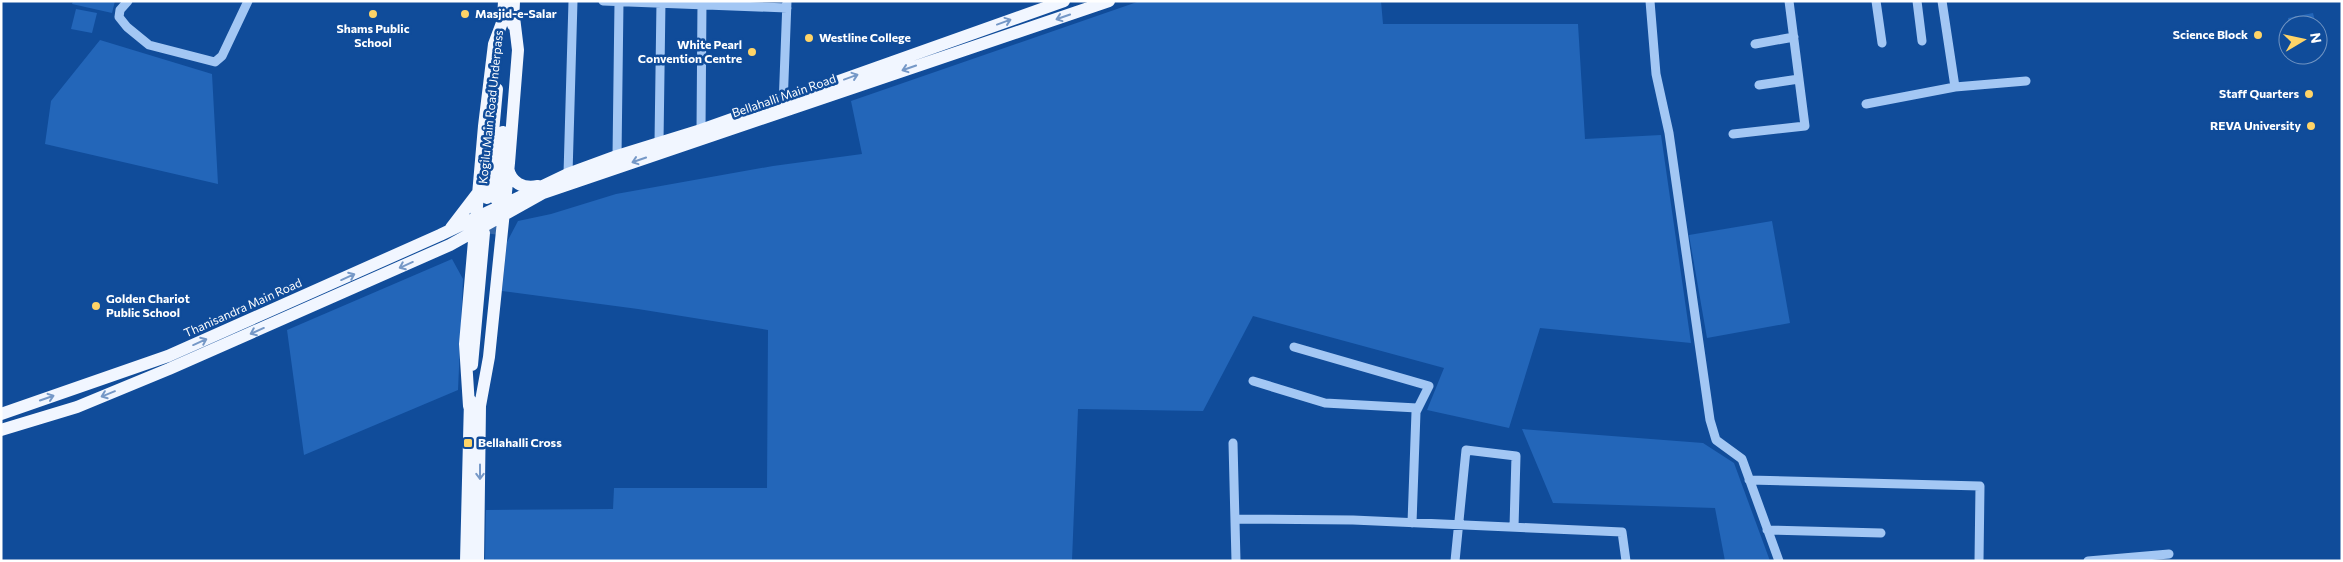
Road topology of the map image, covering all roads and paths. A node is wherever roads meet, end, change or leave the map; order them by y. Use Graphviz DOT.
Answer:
graph roads {
  1 [pos="128,1"];
  2 [pos="248,1"];
  3 [pos="504,1"];
  4 [pos="514,1"];
  5 [pos="573,1"];
  6 [pos="603,1"];
  7 [pos="1064,1"];
  8 [pos="1109,1"];
  9 [pos="1650,1"];
  10 [pos="1789,1"];
  11 [pos="1876,1"];
  12 [pos="1916,1"];
  13 [pos="1942,1"];
  14 [pos="619,2"];
  15 [pos="661,2"];
  16 [pos="702,3"];
  17 [pos="744,4"];
  18 [pos="787,5"];
  19 [pos="508,18"];
  20 [pos="1794,37"];
  21 [pos="1922,42"];
  22 [pos="1882,43"];
  23 [pos="1755,44"];
  24 [pos="1799,79"];
  25 [pos="2026,81"];
  26 [pos="1759,85"];
  27 [pos="1955,87"];
  28 [pos="1866,104"];
  29 [pos="783,106"];
  30 [pos="701,130"];
  31 [pos="1733,134"];
  32 [pos="659,142"];
  33 [pos="616,156"];
  34 [pos="509,163"];
  35 [pos="568,174"];
  36 [pos="541,185"];
  37 [pos="532,199"];
  38 [pos="494,201"];
  39 [pos="486,231"];
  40 [pos="448,239"];
  41 [pos="472,264"];
  42 [pos="1294,347"];
  43 [pos="1253,381"];
  44 [pos="474,406"];
  45 [pos="1418,408"];
  46 [pos="1,414"];
  47 [pos="1,430"];
  48 [pos="1233,443"];
  49 [pos="1749,480"];
  50 [pos="1235,519"];
  51 [pos="1412,523"];
  52 [pos="1460,525"];
  53 [pos="1514,528"];
  54 [pos="1767,530"];
  55 [pos="1881,533"];
  56 [pos="2169,554"];
  57 [pos="466,561"];
  58 [pos="478,561"];
  59 [pos="1236,561"];
  60 [pos="1455,561"];
  61 [pos="1626,561"];
  62 [pos="1780,561"];
  63 [pos="1979,561"];
  64 [pos="2088,561"];
  1 -- 2 [label="street"];
  3 -- 19 [label="main road"];
  4 -- 19 [label="main road"];
  5 -- 35 [label="street"];
  6 -- 14 [label="street"];
  29 -- 7 [label="main road, Bellahalli Main Road, one-way"];
  8 -- 29 [label="main road, Bellahalli Main Road, one-way"];
  9 -- 49 [label="street"];
  10 -- 20 [label="street"];
  11 -- 22 [label="street"];
  12 -- 21 [label="street"];
  13 -- 27 [label="street"];
  14 -- 15 [label="street"];
  14 -- 33 [label="street"];
  15 -- 16 [label="street"];
  15 -- 32 [label="street"];
  16 -- 17 [label="street"];
  16 -- 30 [label="street"];
  17 -- 18 [label="street"];
  18 -- 29 [label="street"];
  19 -- 34 [label="main road"];
  19 -- 38 [label="main road, Kogilu Main Road Underpass"];
  19 -- 38 [label="main road"];
  20 -- 23 [label="street"];
  20 -- 24 [label="street"];
  24 -- 26 [label="street"];
  24 -- 31 [label="street"];
  25 -- 27 [label="street"];
  27 -- 28 [label="street"];
  29 -- 30 [label="main road, Bellahalli Main Road"];
  29 -- 37 [label="main road, Bellahalli Main Road, one-way"];
  30 -- 32 [label="main road, Bellahalli Main Road"];
  32 -- 33 [label="main road, Bellahalli Main Road"];
  33 -- 35 [label="main road, Bellahalli Main Road"];
  34 -- 36 [label="main road"];
  34 -- 38 [label="main road"];
  35 -- 36 [label="main road, Bellahalli Main Road"];
  36 -- 38 [label="main road, Bellahalli Main Road"];
  37 -- 38 [label="main road, Bellahalli Main Road"];
  37 -- 39 [label="main road"];
  38 -- 39 [label="main road"];
  38 -- 39 [label="main road, Bellahalli Main Road"];
  38 -- 39 [label="main road"];
  38 -- 39 [label="main road, Thanisandra Main Road"];
  38 -- 40 [label="main road"];
  39 -- 40 [label="main road, Thanisandra Main Road"];
  39 -- 41 [label="main road"];
  39 -- 44 [label="main road"];
  39 -- 44 [label="main road"];
  40 -- 41 [label="main road"];
  46 -- 40 [label="main road, Thanisandra Main Road, one-way"];
  40 -- 47 [label="main road, Thanisandra Main Road, one-way"];
  41 -- 44 [label="main road"];
  42 -- 45 [label="street"];
  43 -- 45 [label="street"];
  44 -- 57 [label="main road"];
  44 -- 58 [label="main road, one-way"];
  45 -- 51 [label="street"];
  48 -- 50 [label="street"];
  49 -- 54 [label="street"];
  49 -- 63 [label="street"];
  50 -- 51 [label="street"];
  50 -- 59 [label="street"];
  51 -- 52 [label="street"];
  52 -- 53 [label="street"];
  52 -- 53 [label="street"];
  52 -- 60 [label="street"];
  53 -- 61 [label="street"];
  54 -- 55 [label="street"];
  54 -- 62 [label="street"];
  56 -- 64 [label="street"];
}
